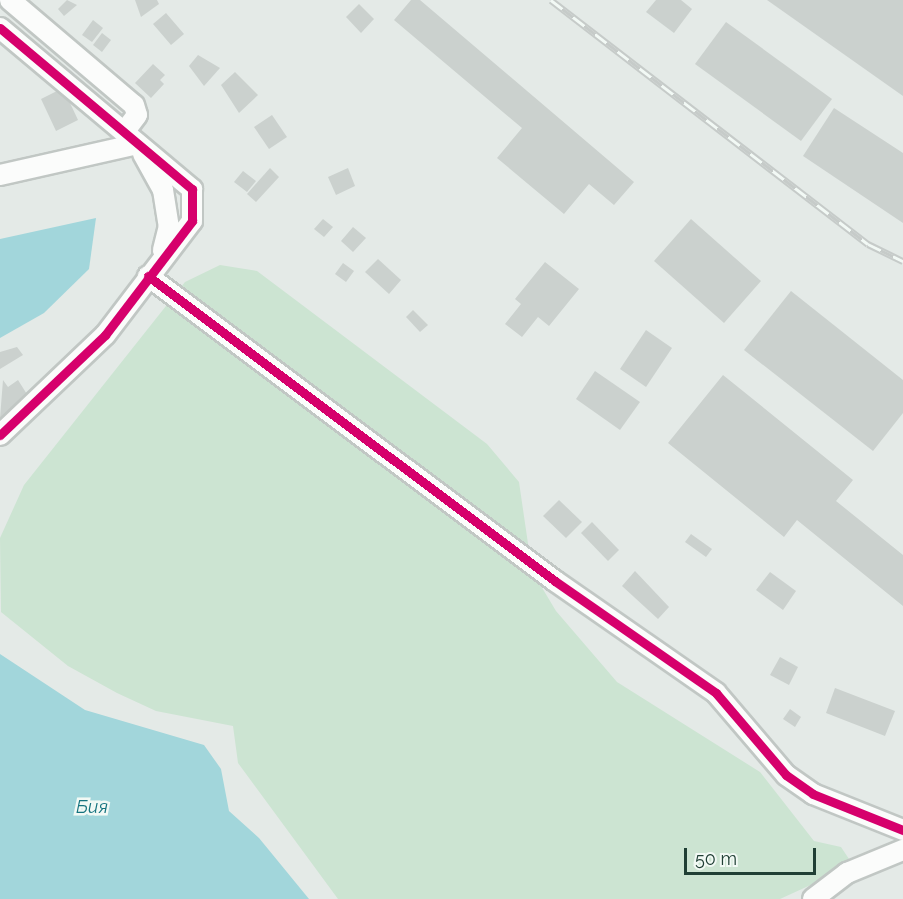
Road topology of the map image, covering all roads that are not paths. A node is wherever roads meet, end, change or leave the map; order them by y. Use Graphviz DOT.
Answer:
graph roads {
  1 [pos="10,0"];
  2 [pos="0,28"];
  3 [pos="131,138"];
  4 [pos="0,174"];
  5 [pos="161,258"];
  6 [pos="148,276"];
  7 [pos="0,435"];
  8 [pos="903,830"];
  9 [pos="903,850"];
  10 [pos="813,899"];
  1 -- 3 [label="street"];
  2 -- 3 [label="street"];
  3 -- 4 [label="street"];
  3 -- 5 [label="street"];
  3 -- 5 [label="street"];
  5 -- 6 [label="street"];
  6 -- 7 [label="street"];
  6 -- 8 [label="street"];
  9 -- 10 [label="street"];
}
